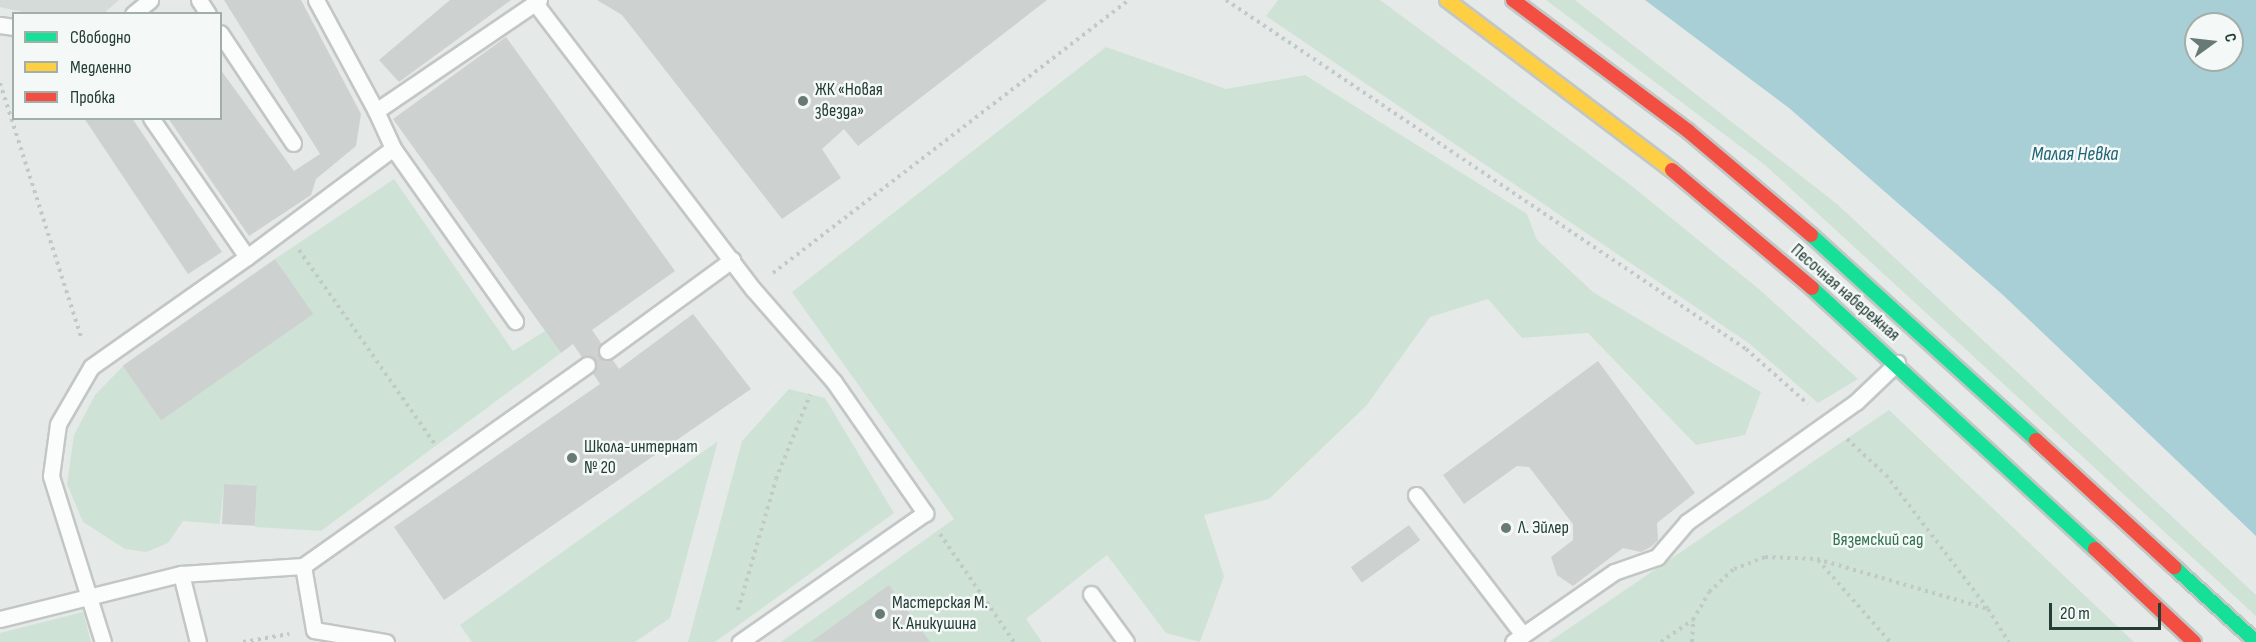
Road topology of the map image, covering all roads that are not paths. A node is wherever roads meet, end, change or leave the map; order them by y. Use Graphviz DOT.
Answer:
graph roads {
  1 [pos="150,0"];
  2 [pos="316,0"];
  3 [pos="1448,0"];
  4 [pos="1513,0"];
  5 [pos="537,1"];
  6 [pos="135,12"];
  7 [pos="222,36"];
  8 [pos="376,111"];
  9 [pos="152,120"];
  10 [pos="293,143"];
  11 [pos="393,148"];
  12 [pos="247,257"];
  13 [pos="732,260"];
  14 [pos="515,321"];
  15 [pos="607,351"];
  16 [pos="1897,363"];
  17 [pos="587,365"];
  18 [pos="1416,495"];
  19 [pos="303,566"];
  20 [pos="181,574"];
  21 [pos="1091,594"];
  22 [pos="92,596"];
  23 [pos="0,619"];
  24 [pos="1518,639"];
  25 [pos="103,642"];
  26 [pos="198,642"];
  27 [pos="386,642"];
  28 [pos="740,642"];
  29 [pos="1126,642"];
  30 [pos="2194,642"];
  31 [pos="2256,642"];
  1 -- 6 [label="lane"];
  2 -- 8 [label="lane"];
  3 -- 16 [label="main road, Песочная набережная"];
  4 -- 31 [label="main road, Песочная набережная"];
  5 -- 8 [label="lane"];
  5 -- 13 [label="lane"];
  7 -- 10 [label="lane"];
  8 -- 11 [label="lane"];
  9 -- 12 [label="lane"];
  11 -- 12 [label="lane"];
  11 -- 14 [label="lane"];
  12 -- 22 [label="lane"];
  13 -- 15 [label="lane"];
  13 -- 28 [label="lane"];
  16 -- 24 [label="lane"];
  16 -- 30 [label="main road, Песочная набережная"];
  17 -- 19 [label="lane"];
  18 -- 24 [label="lane"];
  19 -- 20 [label="lane"];
  19 -- 27 [label="lane"];
  20 -- 22 [label="lane"];
  20 -- 26 [label="lane"];
  21 -- 29 [label="lane"];
  22 -- 23 [label="lane"];
  22 -- 25 [label="lane"];
}
